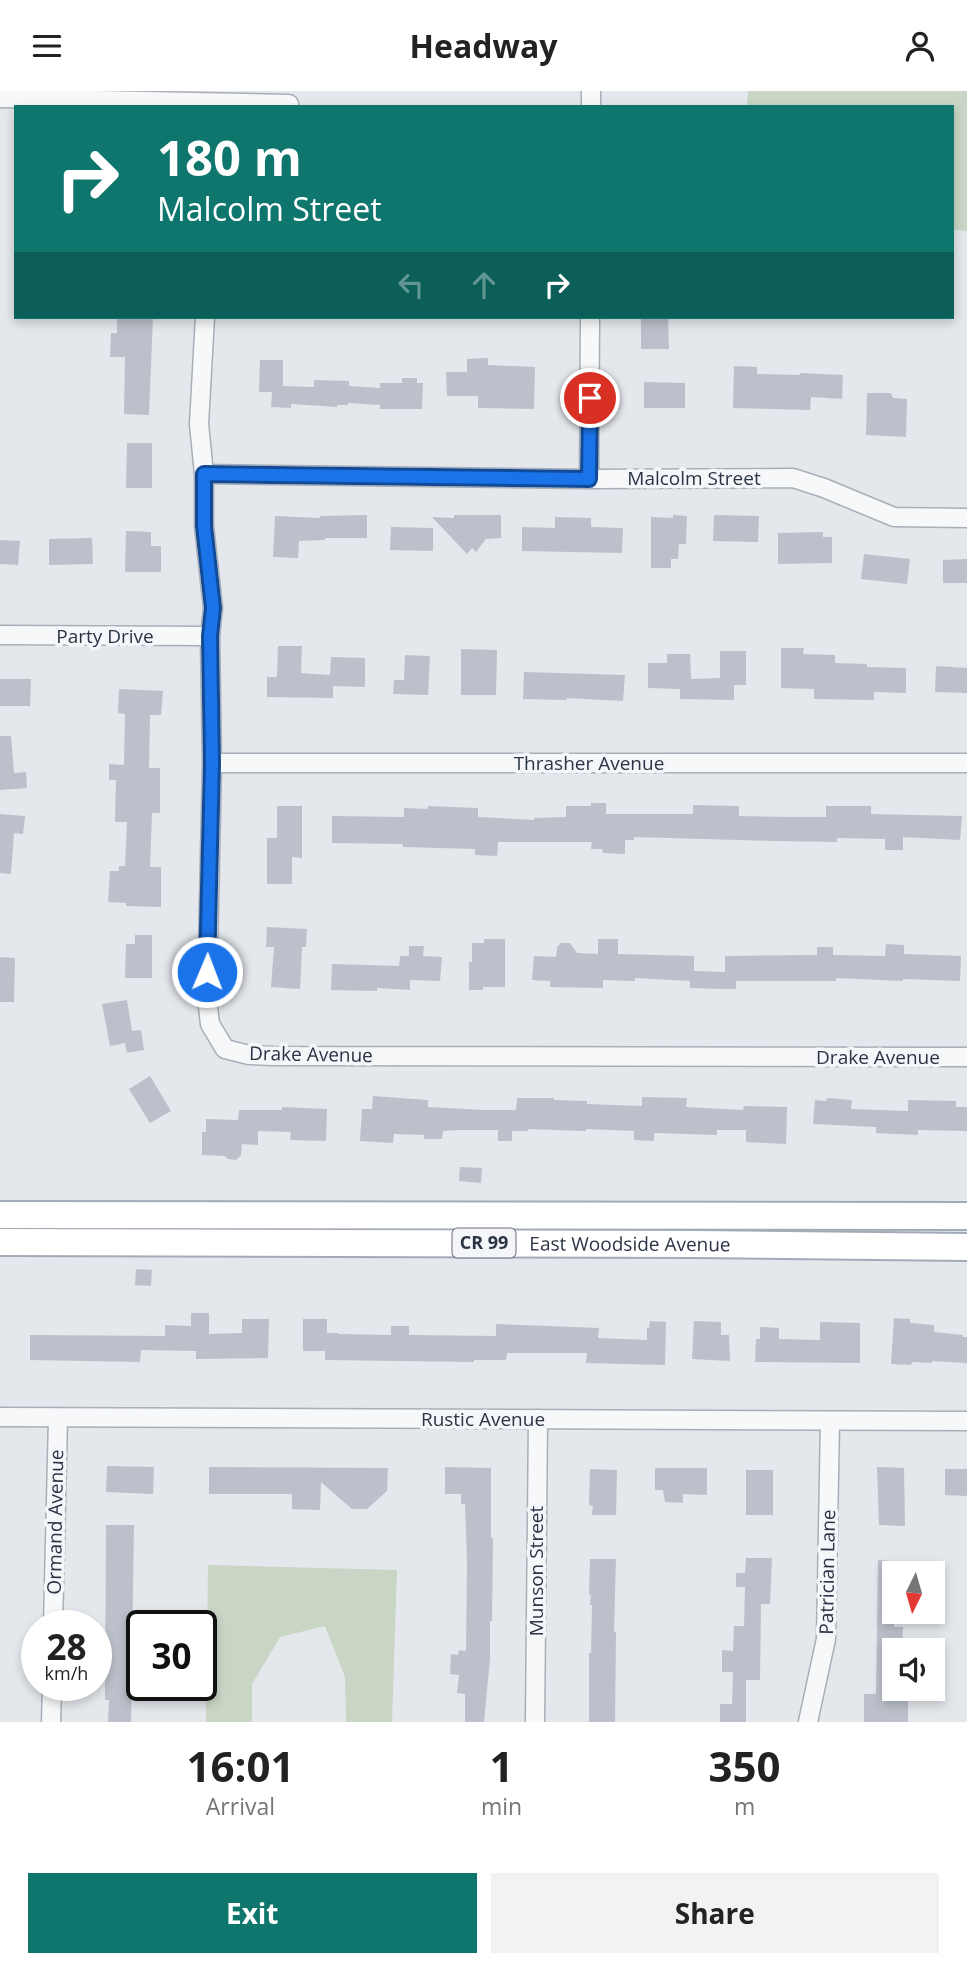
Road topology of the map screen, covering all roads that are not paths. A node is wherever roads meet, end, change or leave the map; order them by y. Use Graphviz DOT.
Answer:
graph roads {
  1 [pos="0,98"];
  2 [pos="290,101"];
  3 [pos="205,319"];
  4 [pos="590,319"];
  5 [pos="204,474"];
  6 [pos="589,479"];
  7 [pos="967,518"];
  8 [pos="0,635"];
  9 [pos="210,636"];
  10 [pos="212,763"];
  11 [pos="967,764"];
  12 [pos="967,1057"];
  13 [pos="0,1215"];
  14 [pos="967,1216"];
  15 [pos="0,1242"];
  16 [pos="967,1247"];
  17 [pos="0,1417"];
  18 [pos="58,1418"];
  19 [pos="538,1419"];
  20 [pos="830,1421"];
  21 [pos="967,1421"];
  22 [pos="53,1610"];
  23 [pos="52,1701"];
  24 [pos="51,1722"];
  25 [pos="535,1722"];
  26 [pos="808,1722"];
  1 -- 2 [label="street"];
  3 -- 5 [label="street, Drake Avenue"];
  4 -- 6 [label="street"];
  5 -- 6 [label="street, Malcolm Street"];
  5 -- 9 [label="street, Drake Avenue"];
  6 -- 7 [label="street, Malcolm Street"];
  8 -- 9 [label="street, Party Drive"];
  9 -- 10 [label="street, Drake Avenue"];
  10 -- 11 [label="street, Thrasher Avenue"];
  10 -- 12 [label="street, Drake Avenue"];
  13 -- 14 [label="main road, East Woodside Avenue / CR 99"];
  15 -- 16 [label="main road, East Woodside Avenue / CR 99"];
  17 -- 18 [label="street, Rustic Avenue"];
  18 -- 19 [label="street, Rustic Avenue"];
  18 -- 22 [label="street, Ormand Avenue"];
  19 -- 20 [label="street, Rustic Avenue"];
  19 -- 25 [label="street, Munson Street"];
  20 -- 21 [label="street, Rustic Avenue"];
  20 -- 26 [label="street, Patrician Lane"];
  23 -- 24 [label="street"];
}
